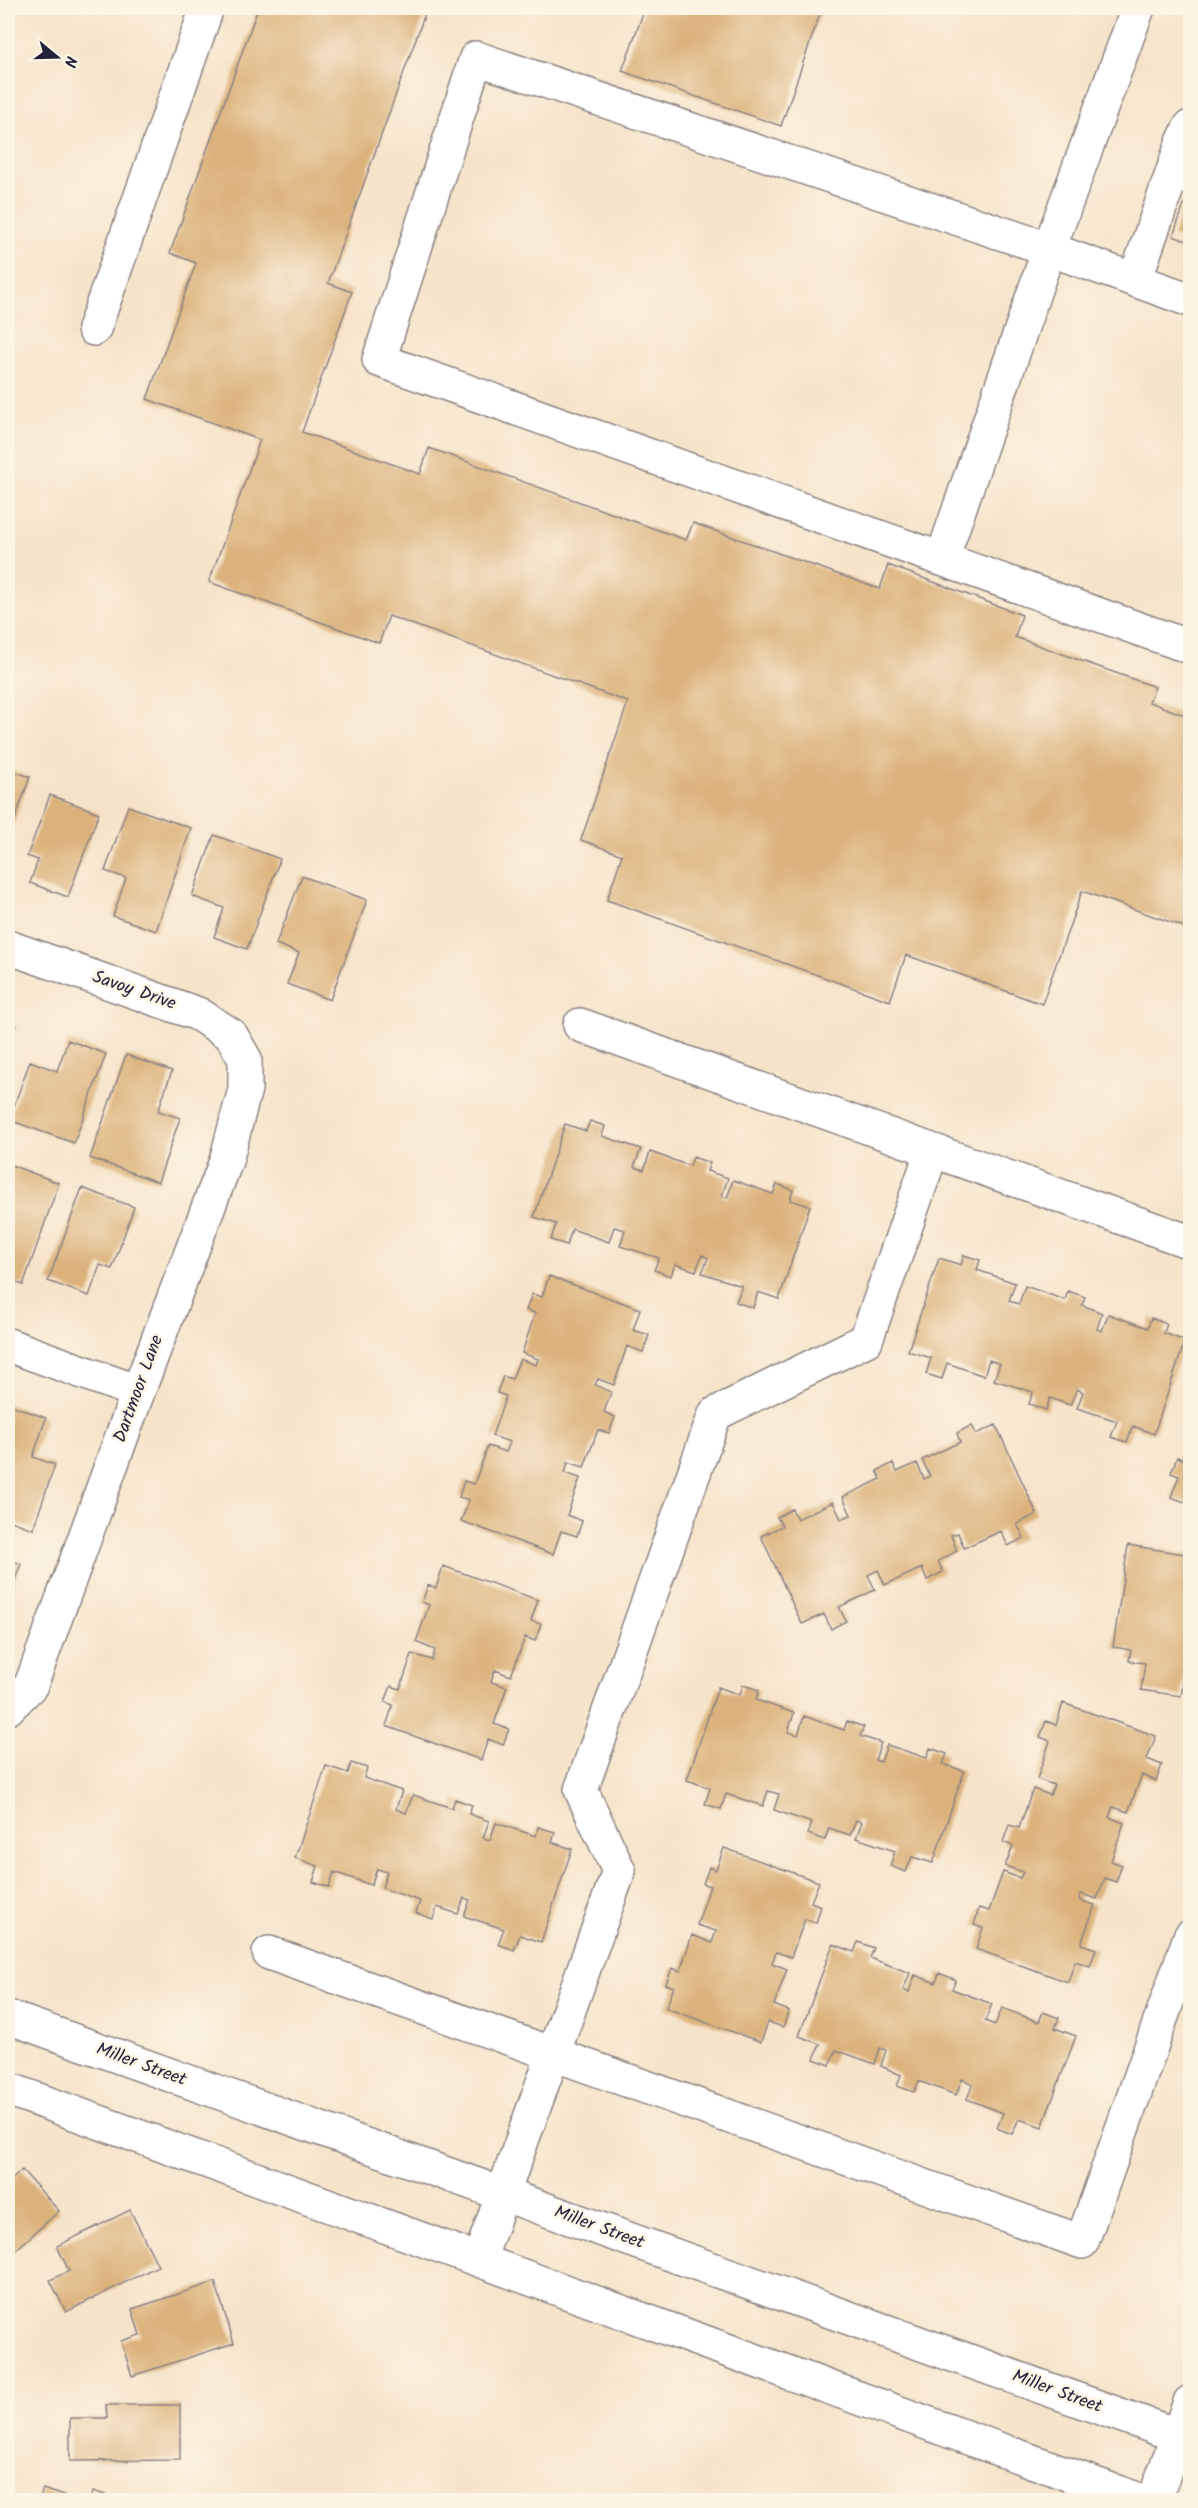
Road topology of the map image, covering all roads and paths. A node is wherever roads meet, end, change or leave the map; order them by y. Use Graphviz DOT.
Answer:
graph roads {
  1 [pos="207,8"];
  2 [pos="1138,8"];
  3 [pos="1191,127"];
  4 [pos="1049,249"];
  5 [pos="1135,280"];
  6 [pos="1191,300"];
  7 [pos="94,329"];
  8 [pos="942,559"];
  9 [pos="1191,647"];
  10 [pos="8,947"];
  11 [pos="580,1025"];
  12 [pos="245,1059"];
  13 [pos="932,1151"];
  14 [pos="1191,1242"];
  15 [pos="8,1345"];
  16 [pos="138,1392"];
  17 [pos="8,1708"];
  18 [pos="1191,1936"];
  19 [pos="269,1953"];
  20 [pos="8,2017"];
  21 [pos="553,2054"];
  22 [pos="8,2089"];
  23 [pos="503,2194"];
  24 [pos="479,2260"];
  25 [pos="1191,2402"];
  26 [pos="1184,2438"];
  27 [pos="1139,2500"];
  28 [pos="1154,2500"];
  1 -- 7 [label="street"];
  2 -- 4 [label="street"];
  3 -- 5 [label="street"];
  4 -- 5 [label="street"];
  4 -- 8 [label="street"];
  4 -- 8 [label="street"];
  5 -- 6 [label="street"];
  8 -- 9 [label="street"];
  10 -- 12 [label="street, Savoy Drive"];
  11 -- 13 [label="street"];
  12 -- 16 [label="street, Dartmoor Lane"];
  13 -- 14 [label="street"];
  13 -- 21 [label="street"];
  15 -- 16 [label="street"];
  16 -- 17 [label="street, Dartmoor Lane"];
  18 -- 21 [label="street"];
  19 -- 21 [label="street"];
  20 -- 23 [label="street, Miller Street"];
  21 -- 23 [label="street"];
  22 -- 24 [label="street"];
  23 -- 24 [label="street"];
  23 -- 26 [label="street, Miller Street"];
  24 -- 27 [label="street"];
  25 -- 26 [label="street"];
  26 -- 28 [label="street"];
}
